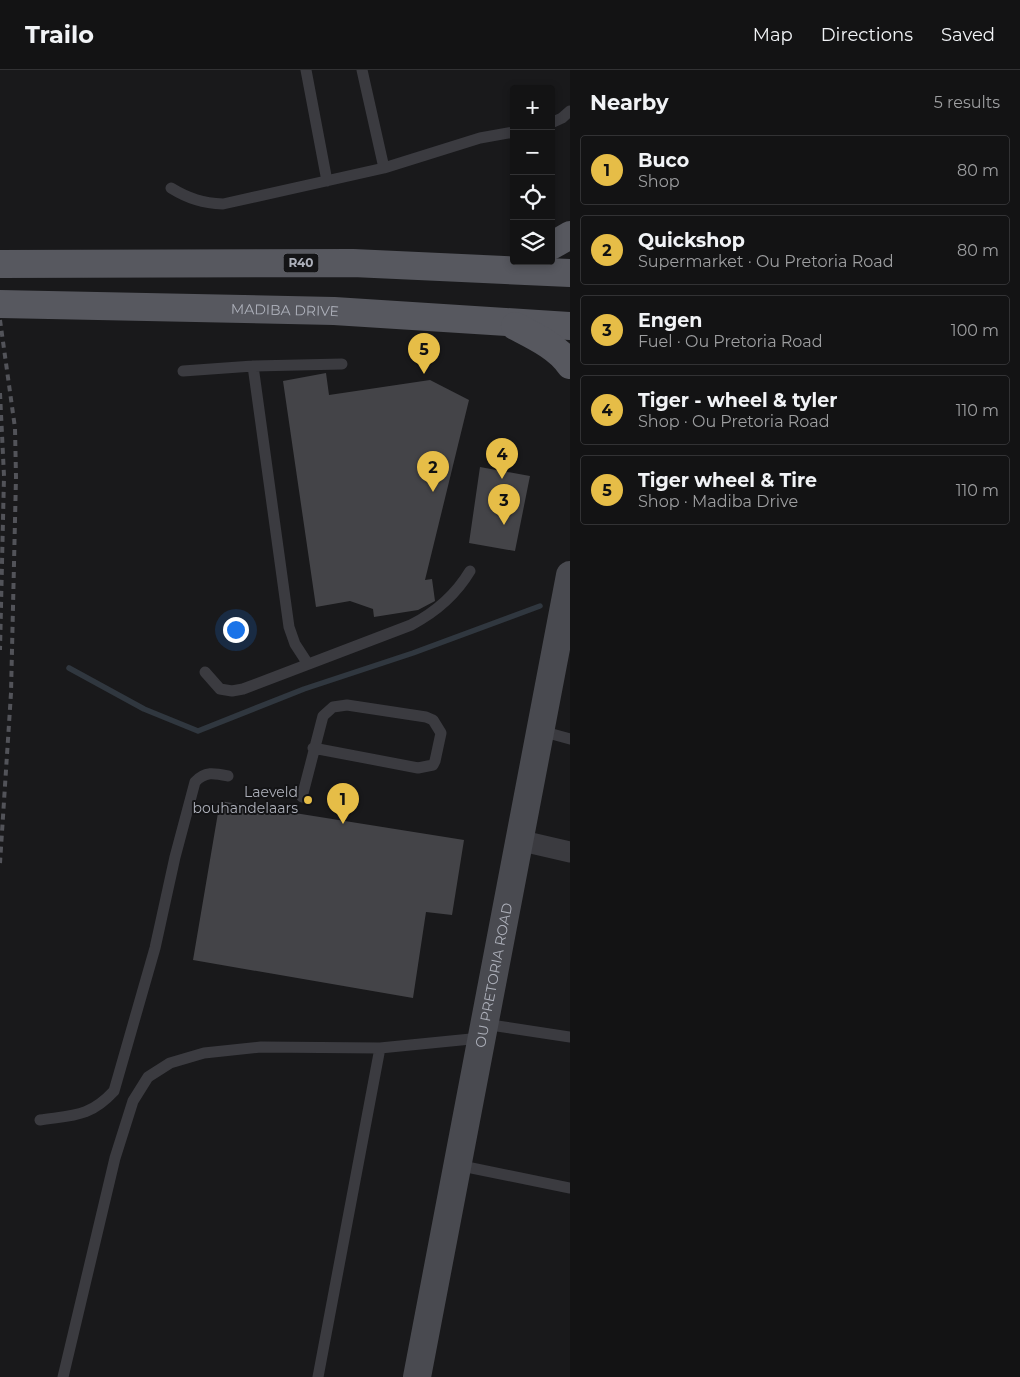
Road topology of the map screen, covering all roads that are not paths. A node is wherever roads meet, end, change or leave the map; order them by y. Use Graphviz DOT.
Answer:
graph roads {
  1 [pos="306,70"];
  2 [pos="362,70"];
  3 [pos="570,111"];
  4 [pos="555,121"];
  5 [pos="510,133"];
  6 [pos="384,168"];
  7 [pos="327,181"];
  8 [pos="171,188"];
  9 [pos="570,235"];
  10 [pos="555,244"];
  11 [pos="0,264"];
  12 [pos="519,266"];
  13 [pos="570,273"];
  14 [pos="0,304"];
  15 [pos="508,323"];
  16 [pos="570,326"];
  17 [pos="342,364"];
  18 [pos="253,366"];
  19 [pos="570,366"];
  20 [pos="183,372"];
  21 [pos="470,571"];
  22 [pos="570,575"];
  23 [pos="308,664"];
  24 [pos="206,672"];
  25 [pos="540,731"];
  26 [pos="570,739"];
  27 [pos="313,748"];
  28 [pos="228,776"];
  29 [pos="302,797"];
  30 [pos="518,840"];
  31 [pos="570,852"];
  32 [pos="482,1031"];
  33 [pos="570,1037"];
  34 [pos="380,1048"];
  35 [pos="40,1120"];
  36 [pos="457,1165"];
  37 [pos="570,1188"];
  38 [pos="63,1377"];
  39 [pos="318,1377"];
  40 [pos="417,1377"];
  1 -- 7 [label="lane"];
  2 -- 6 [label="lane"];
  3 -- 4 [label="lane"];
  5 -- 6 [label="lane"];
  6 -- 7 [label="lane"];
  7 -- 8 [label="lane"];
  9 -- 10 [label="main road"];
  11 -- 12 [label="main road, R40"];
  12 -- 13 [label="main road, R40"];
  14 -- 15 [label="main road, MADIBA DRIVE"];
  15 -- 16 [label="main road, MADIBA DRIVE"];
  15 -- 19 [label="main road"];
  17 -- 18 [label="lane"];
  18 -- 20 [label="lane"];
  18 -- 23 [label="lane"];
  21 -- 23 [label="lane"];
  22 -- 25 [label="main road, OU PRETORIA ROAD"];
  23 -- 24 [label="lane"];
  25 -- 26 [label="lane"];
  25 -- 30 [label="main road, OU PRETORIA ROAD"];
  27 -- 27 [label="lane"];
  27 -- 29 [label="lane"];
  28 -- 35 [label="lane"];
  30 -- 31 [label="street"];
  30 -- 32 [label="main road, OU PRETORIA ROAD"];
  32 -- 33 [label="lane"];
  32 -- 34 [label="lane"];
  32 -- 36 [label="main road, OU PRETORIA ROAD"];
  34 -- 38 [label="lane"];
  34 -- 39 [label="lane"];
  36 -- 37 [label="lane"];
  36 -- 40 [label="main road, OU PRETORIA ROAD"];
}
